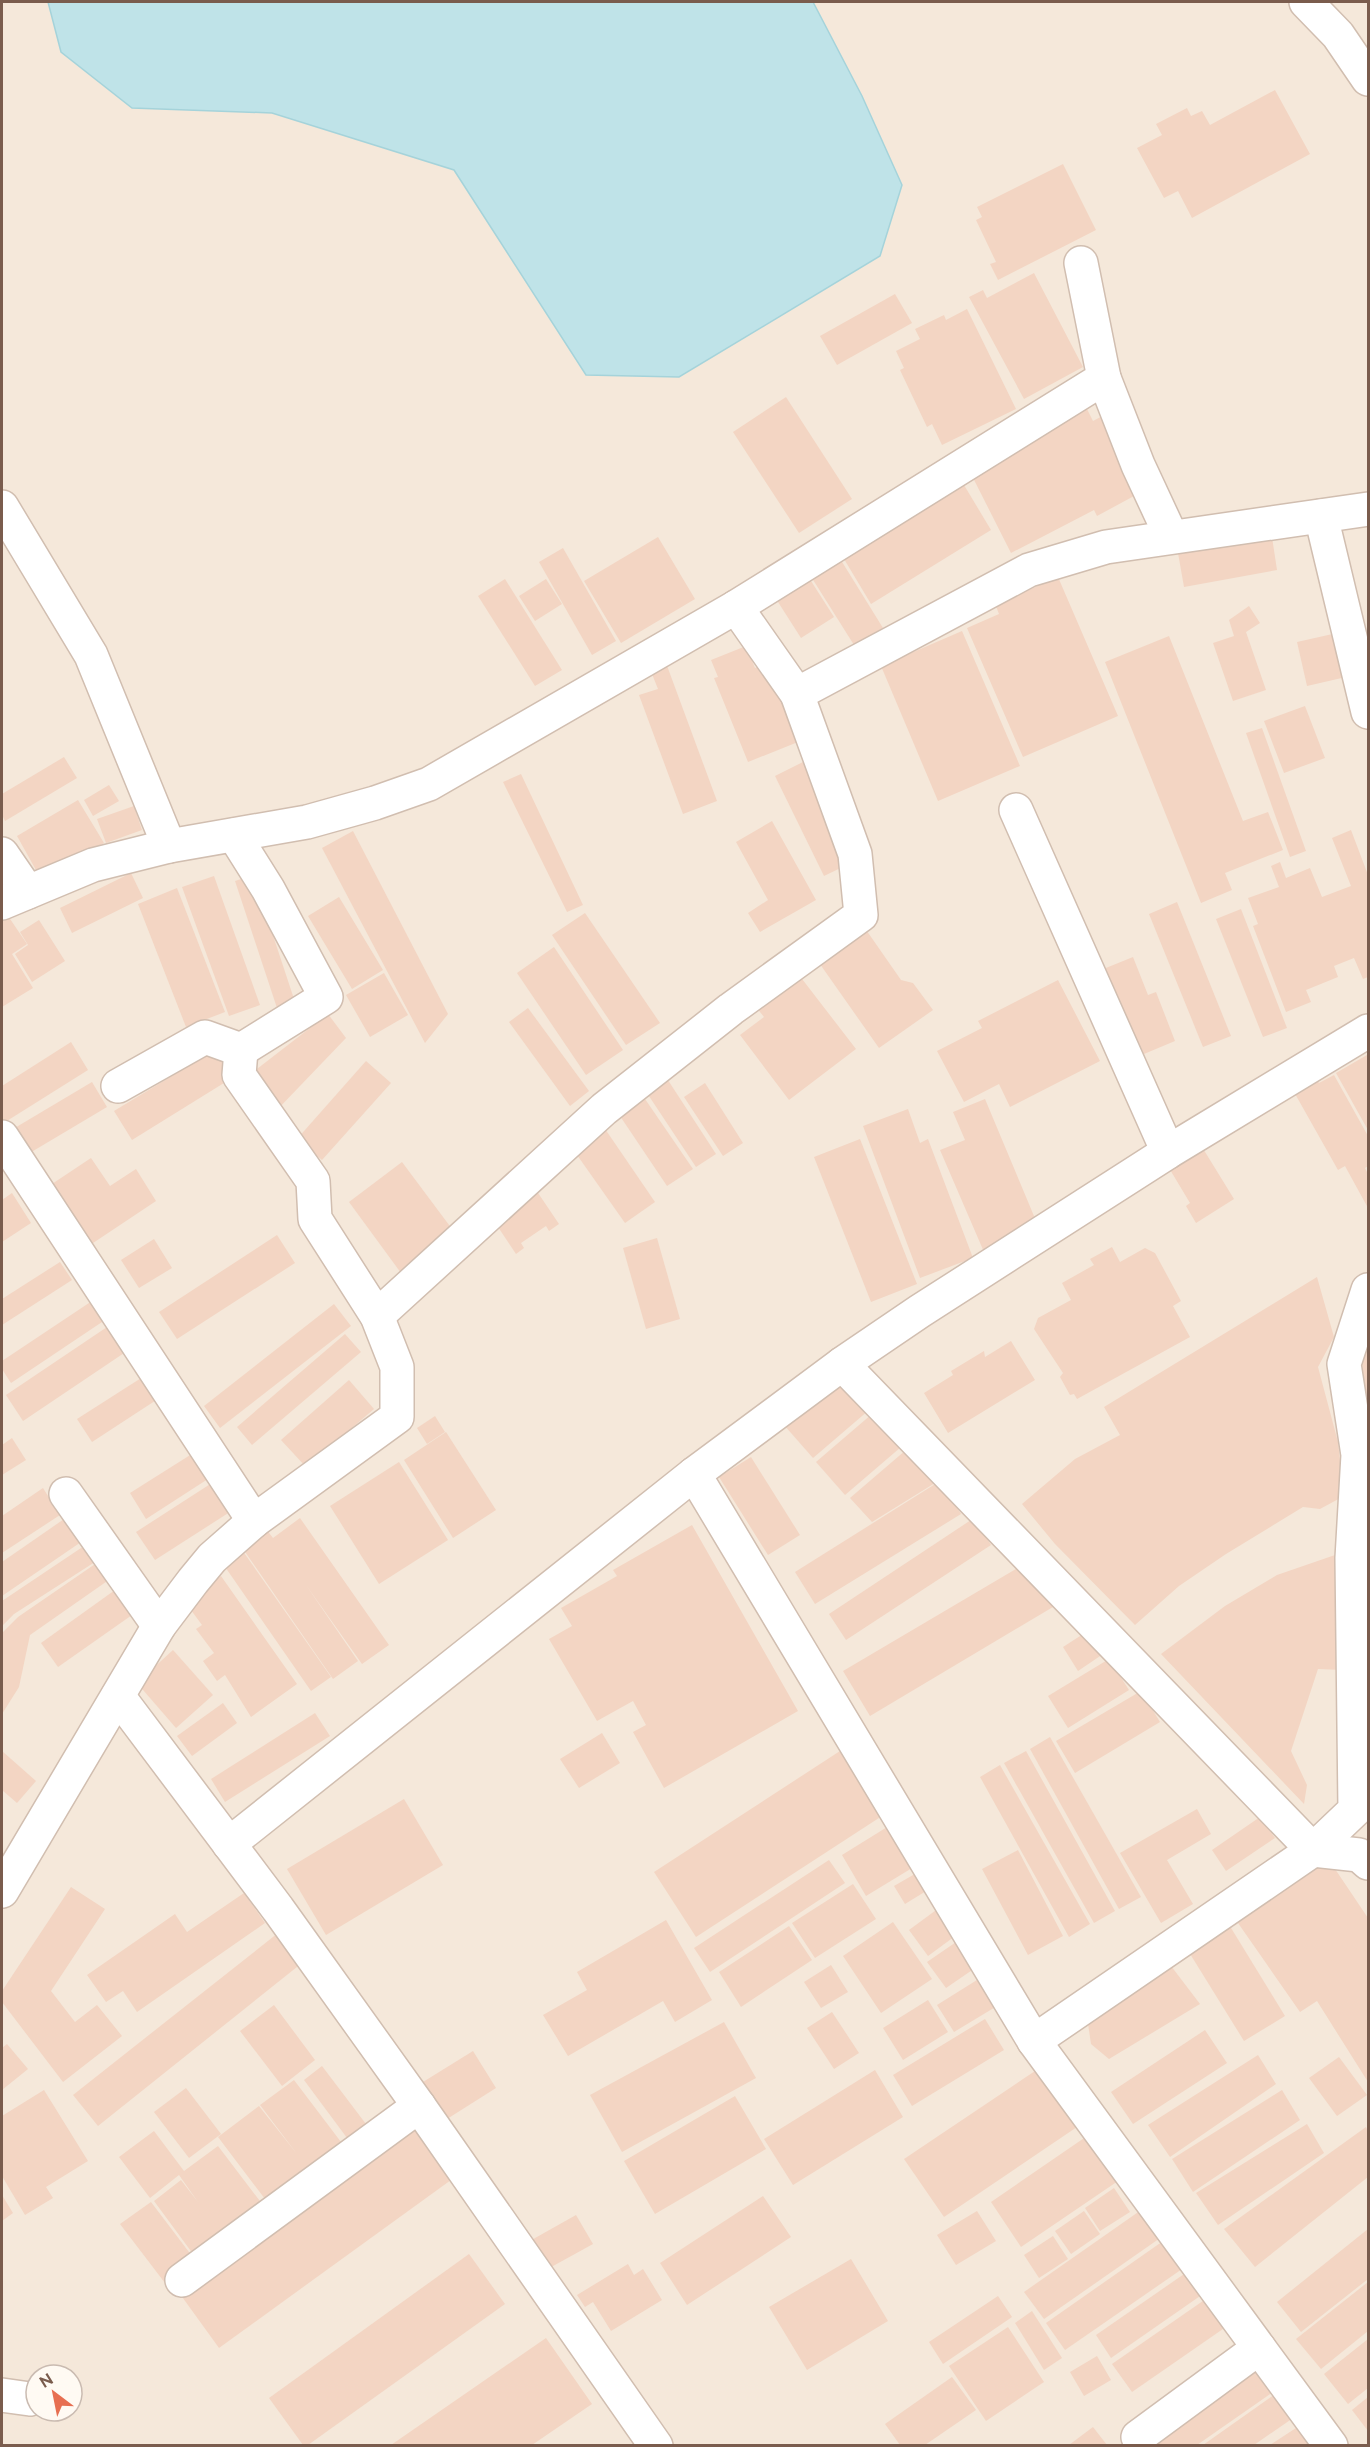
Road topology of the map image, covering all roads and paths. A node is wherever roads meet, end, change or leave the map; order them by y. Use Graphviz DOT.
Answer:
graph roads {
  1 [pos="1306,2"];
  2 [pos="1368,79"];
  3 [pos="1081,262"];
  4 [pos="1104,378"];
  5 [pos="2,507"];
  6 [pos="1368,509"];
  7 [pos="1321,516"];
  8 [pos="1171,536"];
  9 [pos="736,607"];
  10 [pos="796,694"];
  11 [pos="1368,712"];
  12 [pos="1016,810"];
  13 [pos="234,835"];
  14 [pos="169,846"];
  15 [pos="2,854"];
  16 [pos="15,898"];
  17 [pos="1368,1031"];
  18 [pos="241,1050"];
  19 [pos="118,1086"];
  20 [pos="2,1137"];
  21 [pos="1168,1152"];
  22 [pos="1368,1290"];
  23 [pos="377,1316"];
  24 [pos="842,1364"];
  25 [pos="694,1474"];
  26 [pos="66,1494"];
  27 [pos="254,1521"];
  28 [pos="159,1626"];
  29 [pos="118,1696"];
  30 [pos="229,1844"];
  31 [pos="1314,1850"];
  32 [pos="1368,1863"];
  33 [pos="2,1891"];
  34 [pos="1034,2041"];
  35 [pos="419,2106"];
  36 [pos="182,2280"];
  37 [pos="1259,2348"];
  38 [pos="1138,2437"];
  39 [pos="656,2445"];
  40 [pos="1331,2445"];
  1 -- 2 [label="street"];
  3 -- 4 [label="street"];
  4 -- 8 [label="street"];
  4 -- 9 [label="street"];
  5 -- 14 [label="street"];
  6 -- 7 [label="street"];
  7 -- 8 [label="street"];
  7 -- 11 [label="street"];
  8 -- 10 [label="street"];
  9 -- 10 [label="street"];
  9 -- 13 [label="street"];
  10 -- 23 [label="street"];
  12 -- 21 [label="street"];
  13 -- 14 [label="street"];
  13 -- 18 [label="street"];
  14 -- 16 [label="street"];
  15 -- 16 [label="street"];
  17 -- 21 [label="street"];
  18 -- 19 [label="street"];
  18 -- 23 [label="street"];
  20 -- 27 [label="street"];
  21 -- 24 [label="street"];
  22 -- 31 [label="street"];
  23 -- 27 [label="street"];
  24 -- 25 [label="street"];
  24 -- 31 [label="street"];
  25 -- 30 [label="street"];
  25 -- 34 [label="street"];
  26 -- 28 [label="street"];
  27 -- 28 [label="street"];
  28 -- 29 [label="street"];
  29 -- 30 [label="street"];
  29 -- 33 [label="street"];
  30 -- 35 [label="street"];
  31 -- 32 [label="street"];
  31 -- 34 [label="street"];
  34 -- 37 [label="street"];
  35 -- 36 [label="street"];
  35 -- 39 [label="street"];
  37 -- 38 [label="street"];
  37 -- 40 [label="street"];
}
